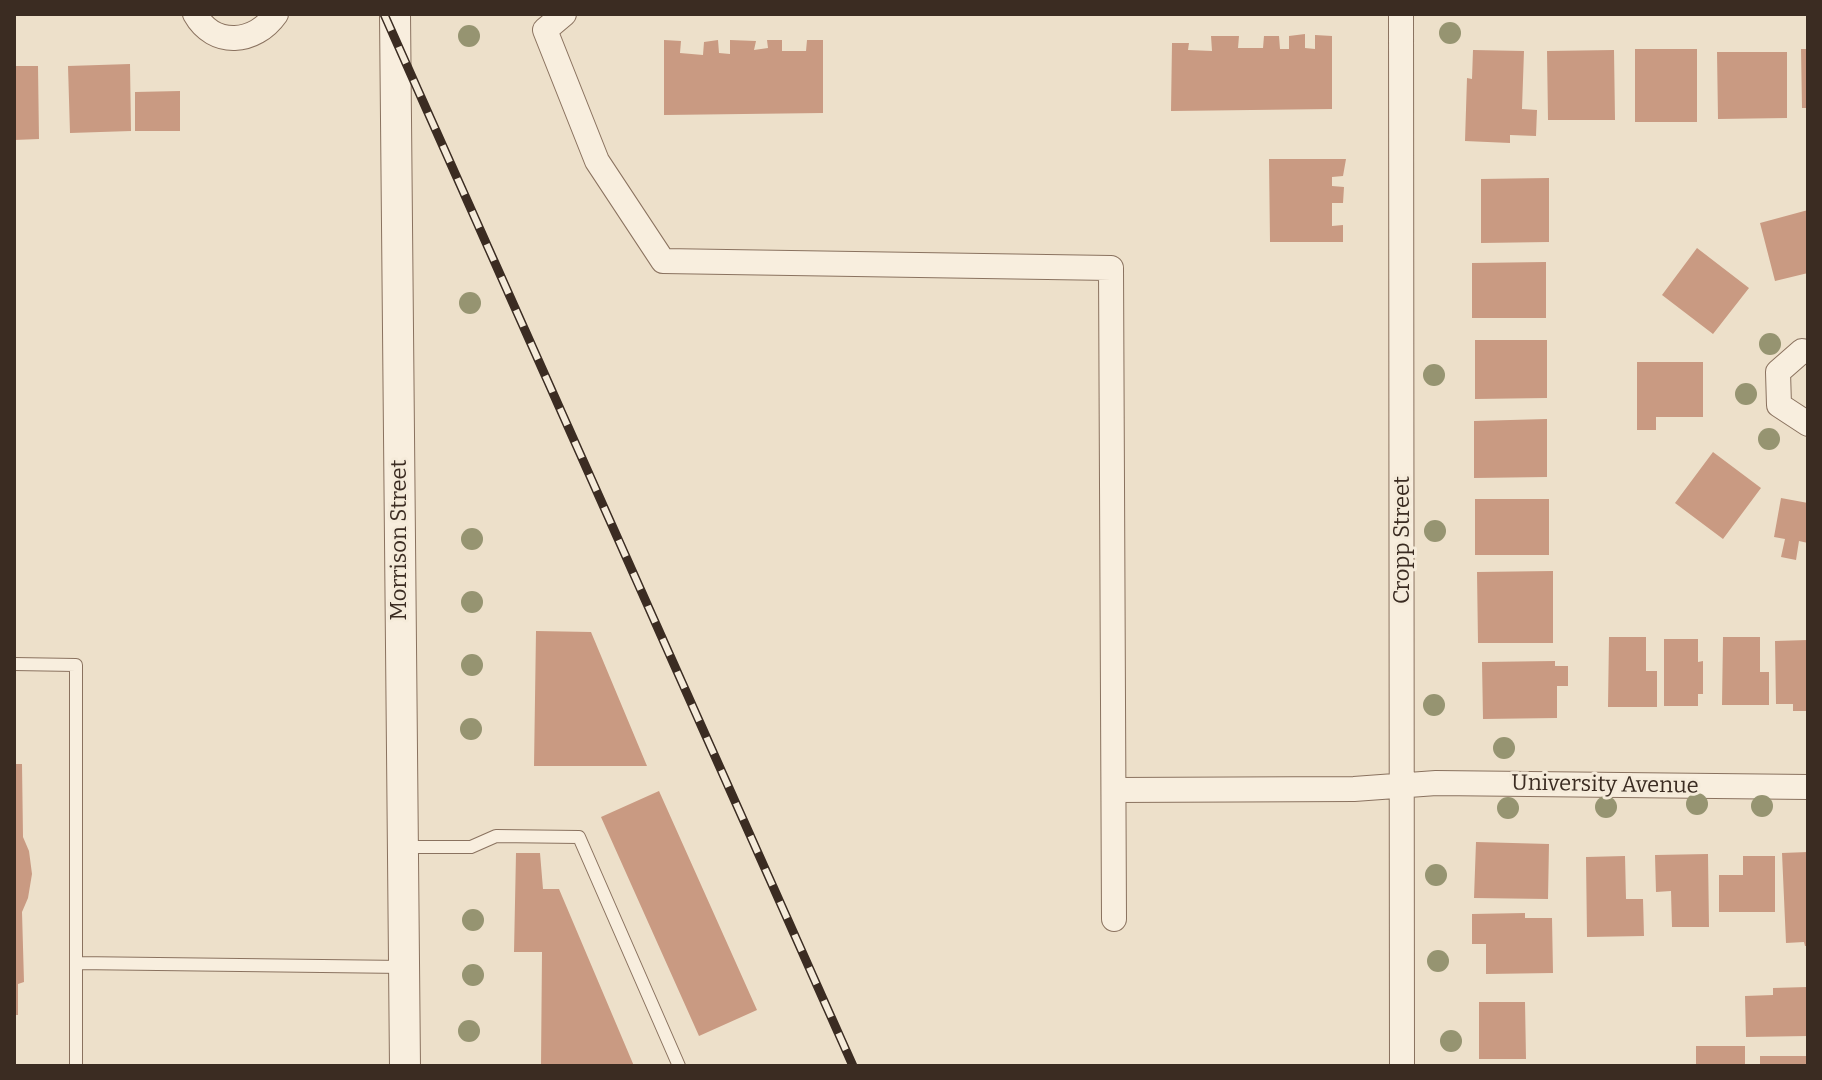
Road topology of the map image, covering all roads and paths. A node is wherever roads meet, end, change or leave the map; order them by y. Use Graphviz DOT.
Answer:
graph roads {
  1 [pos="195,14"];
  2 [pos="276,14"];
  3 [pos="395,14"];
  4 [pos="1401,14"];
  5 [pos="555,22"];
  6 [pos="1808,352"];
  7 [pos="1808,424"];
  8 [pos="14,664"];
  9 [pos="1402,784"];
  10 [pos="1808,787"];
  11 [pos="1116,790"];
  12 [pos="402,847"];
  13 [pos="1114,919"];
  14 [pos="76,963"];
  15 [pos="404,967"];
  16 [pos="76,1066"];
  17 [pos="405,1066"];
  18 [pos="679,1066"];
  19 [pos="1402,1066"];
  1 -- 2 [label="street"];
  3 -- 12 [label="street, Morrison Street"];
  4 -- 9 [label="street, Cropp Street"];
  5 -- 11 [label="street"];
  6 -- 7 [label="street"];
  8 -- 14 [label="lane"];
  9 -- 10 [label="street, University Avenue"];
  9 -- 11 [label="street, University Avenue"];
  9 -- 19 [label="street, Cropp Street"];
  11 -- 13 [label="street"];
  12 -- 15 [label="street, Morrison Street"];
  12 -- 18 [label="lane"];
  14 -- 15 [label="lane"];
  14 -- 16 [label="lane"];
  15 -- 17 [label="street, Morrison Street"];
}
